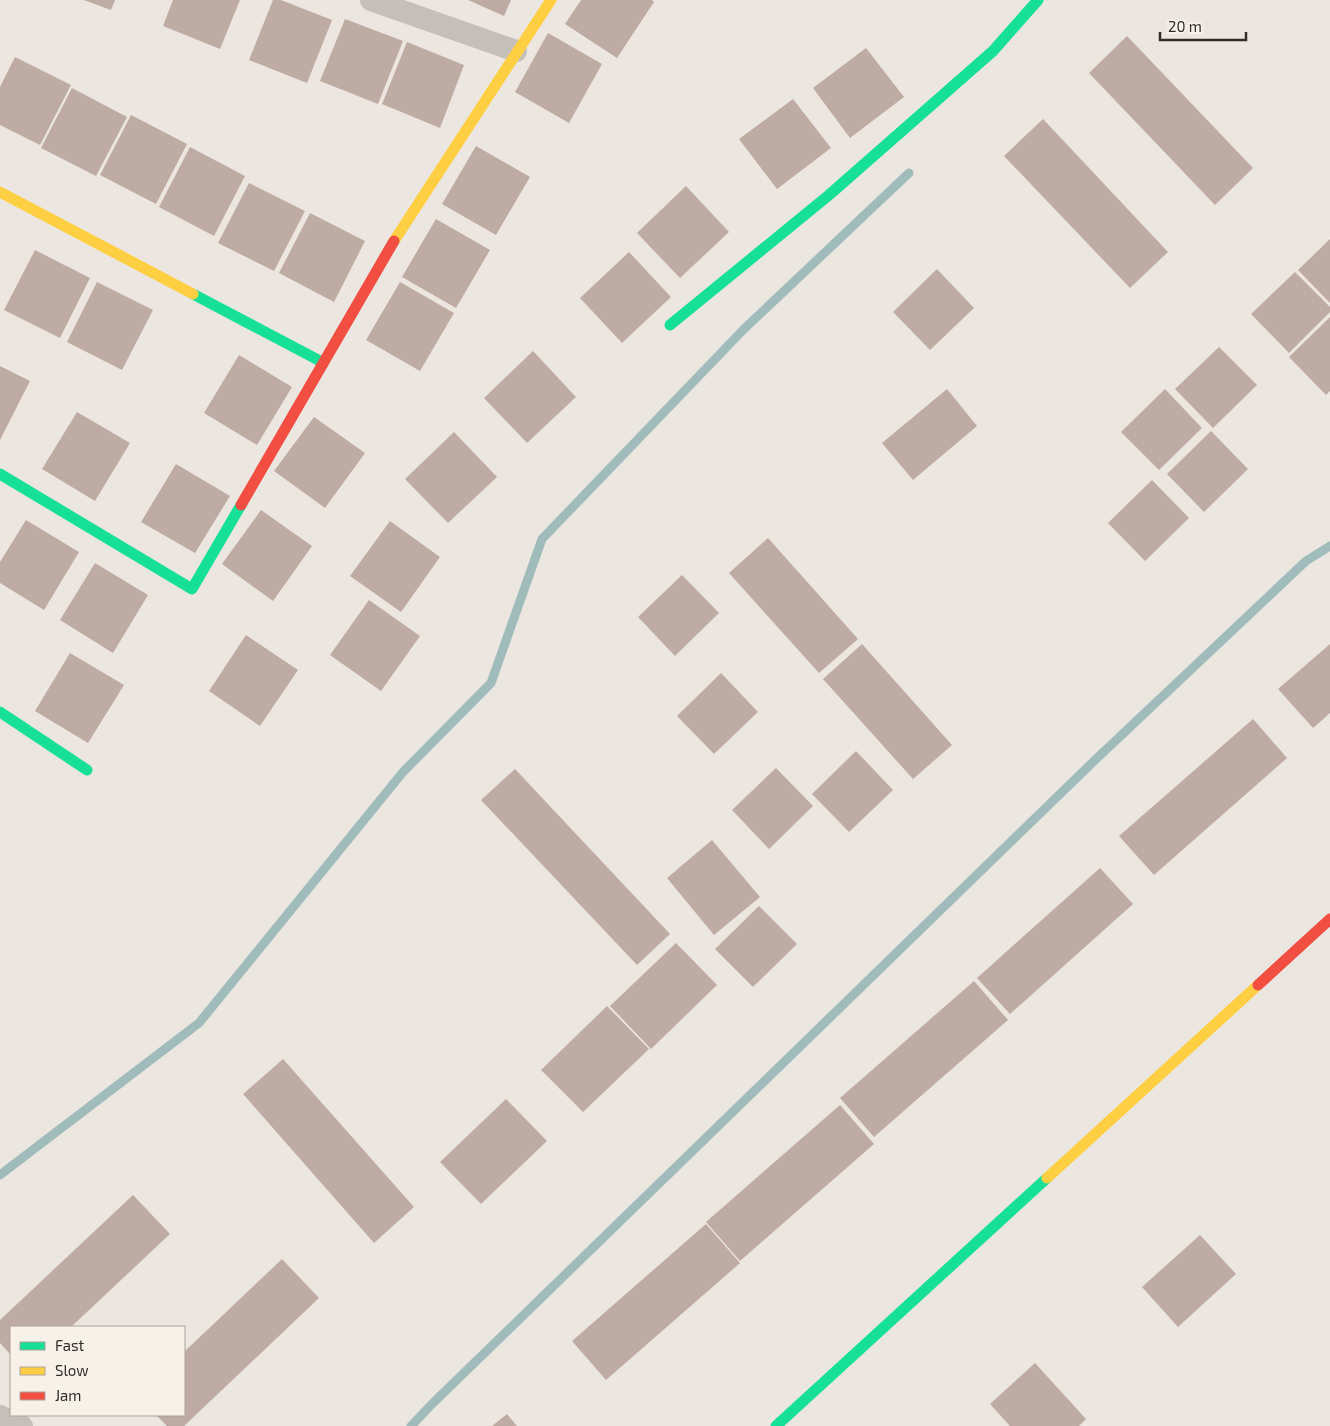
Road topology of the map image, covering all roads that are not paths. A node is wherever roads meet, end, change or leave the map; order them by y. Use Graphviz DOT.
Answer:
graph roads {
  1 [pos="371,0"];
  2 [pos="551,0"];
  3 [pos="1038,0"];
  4 [pos="516,51"];
  5 [pos="0,192"];
  6 [pos="670,325"];
  7 [pos="322,362"];
  8 [pos="0,474"];
  9 [pos="0,712"];
  10 [pos="87,770"];
  11 [pos="1330,919"];
  12 [pos="0,1416"];
  13 [pos="22,1426"];
  14 [pos="776,1426"];
  1 -- 4 [label="street"];
  2 -- 4 [label="street"];
  3 -- 6 [label="street"];
  4 -- 7 [label="street"];
  5 -- 7 [label="street"];
  7 -- 8 [label="street"];
  9 -- 10 [label="street"];
  11 -- 14 [label="street"];
  12 -- 13 [label="street"];
}
